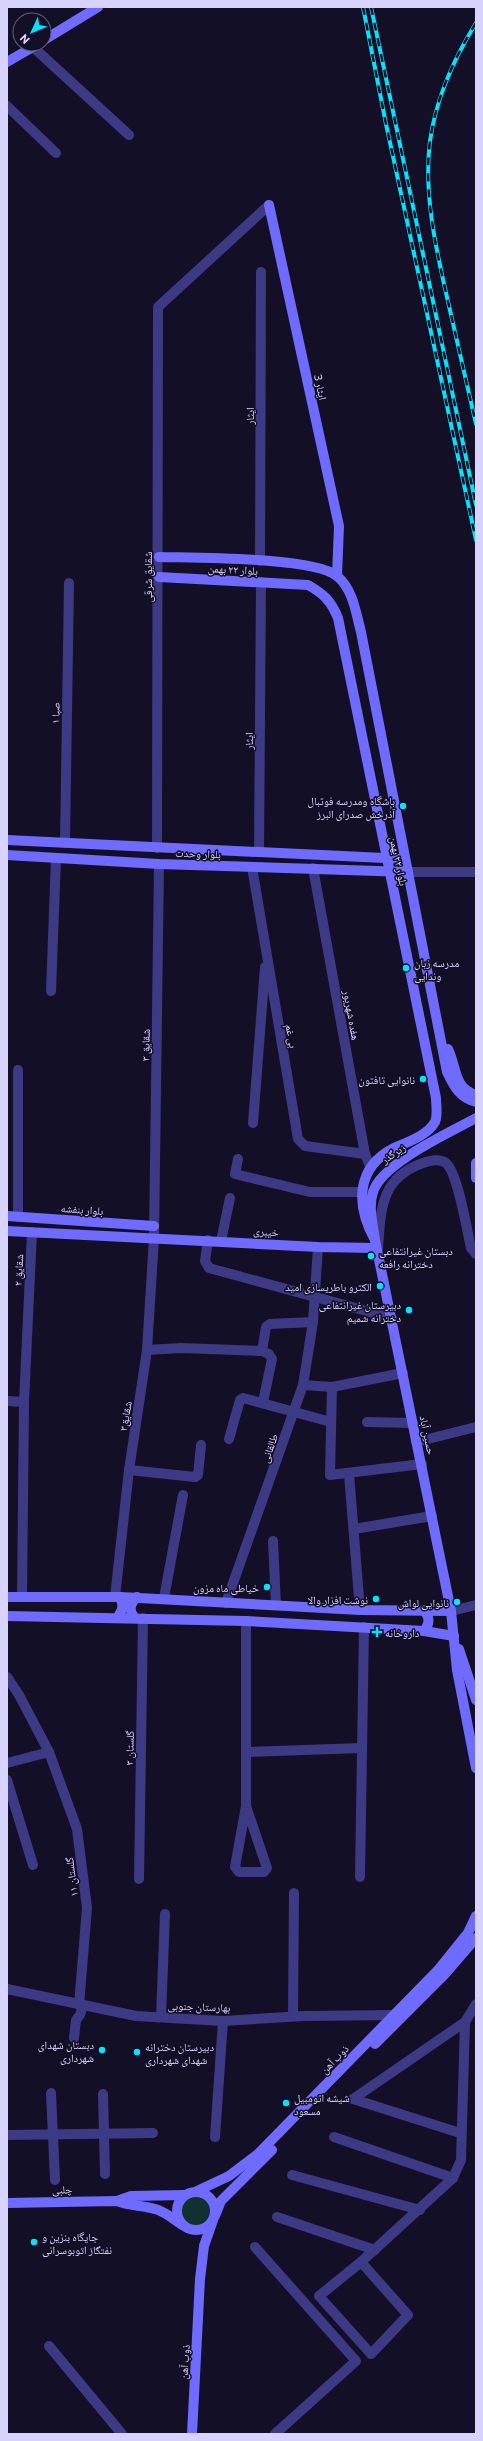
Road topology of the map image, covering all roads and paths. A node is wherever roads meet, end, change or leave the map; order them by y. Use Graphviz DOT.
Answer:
graph roads {
  1 [pos="98,7"];
  2 [pos="52,35"];
  3 [pos="24,52"];
  4 [pos="43,52"];
  5 [pos="7,62"];
  6 [pos="7,106"];
  7 [pos="129,135"];
  8 [pos="56,153"];
  9 [pos="269,205"];
  10 [pos="262,272"];
  11 [pos="159,557"];
  12 [pos="260,561"];
  13 [pos="337,576"];
  14 [pos="159,577"];
  15 [pos="261,582"];
  16 [pos="69,583"];
  17 [pos="7,840"];
  18 [pos="65,843"];
  19 [pos="157,848"];
  20 [pos="259,852"];
  21 [pos="7,855"];
  22 [pos="56,858"];
  23 [pos="363,858"];
  24 [pos="386,859"];
  25 [pos="405,859"];
  26 [pos="159,864"];
  27 [pos="252,867"];
  28 [pos="313,868"];
  29 [pos="363,871"];
  30 [pos="389,872"];
  31 [pos="408,872"];
  32 [pos="476,872"];
  33 [pos="266,952"];
  34 [pos="51,991"];
  35 [pos="434,1004"];
  36 [pos="418,1006"];
  37 [pos="441,1033"];
  38 [pos="18,1070"];
  39 [pos="476,1095"];
  40 [pos="476,1102"];
  41 [pos="476,1118"];
  42 [pos="253,1123"];
  43 [pos="365,1154"];
  44 [pos="238,1159"];
  45 [pos="476,1163"];
  46 [pos="370,1166"];
  47 [pos="476,1178"];
  48 [pos="362,1192"];
  49 [pos="230,1198"];
  50 [pos="7,1216"];
  51 [pos="18,1217"];
  52 [pos="83,1221"];
  53 [pos="104,1223"];
  54 [pos="154,1226"];
  55 [pos="7,1231"];
  56 [pos="32,1232"];
  57 [pos="82,1235"];
  58 [pos="103,1236"];
  59 [pos="154,1238"];
  60 [pos="208,1240"];
  61 [pos="221,1240"];
  62 [pos="318,1247"];
  63 [pos="376,1247"];
  64 [pos="476,1254"];
  65 [pos="315,1297"];
  66 [pos="392,1318"];
  67 [pos="313,1322"];
  68 [pos="147,1350"];
  69 [pos="262,1352"];
  70 [pos="403,1374"];
  71 [pos="303,1386"];
  72 [pos="332,1387"];
  73 [pos="7,1401"];
  74 [pos="24,1402"];
  75 [pos="263,1402"];
  76 [pos="295,1410"];
  77 [pos="331,1422"];
  78 [pos="367,1422"];
  79 [pos="413,1423"];
  80 [pos="476,1427"];
  81 [pos="229,1438"];
  82 [pos="416,1442"];
  83 [pos="201,1445"];
  84 [pos="422,1464"];
  85 [pos="129,1470"];
  86 [pos="348,1474"];
  87 [pos="183,1496"];
  88 [pos="432,1516"];
  89 [pos="354,1529"];
  90 [pos="273,1541"];
  91 [pos="7,1597"];
  92 [pos="22,1597"];
  93 [pos="118,1597"];
  94 [pos="137,1597"];
  95 [pos="164,1598"];
  96 [pos="226,1603"];
  97 [pos="276,1605"];
  98 [pos="476,1605"];
  99 [pos="360,1610"];
  100 [pos="424,1610"];
  101 [pos="451,1611"];
  102 [pos="7,1616"];
  103 [pos="117,1618"];
  104 [pos="139,1618"];
  105 [pos="246,1621"];
  106 [pos="364,1627"];
  107 [pos="424,1630"];
  108 [pos="454,1636"];
  109 [pos="7,1677"];
  110 [pos="476,1700"];
  111 [pos="362,1748"];
  112 [pos="49,1752"];
  113 [pos="247,1752"];
  114 [pos="7,1763"];
  115 [pos="476,1768"];
  116 [pos="7,1780"];
  117 [pos="246,1806"];
  118 [pos="33,1865"];
  119 [pos="360,1877"];
  120 [pos="139,1878"];
  121 [pos="294,1893"];
  122 [pos="165,1914"];
  123 [pos="475,1921"];
  124 [pos="476,1938"];
  125 [pos="7,1989"];
  126 [pos="476,2004"];
  127 [pos="81,2006"];
  128 [pos="293,2016"];
  129 [pos="161,2017"];
  130 [pos="396,2018"];
  131 [pos="223,2021"];
  132 [pos="465,2022"];
  133 [pos="74,2038"];
  134 [pos="51,2093"];
  135 [pos="103,2094"];
  136 [pos="153,2133"];
  137 [pos="460,2133"];
  138 [pos="104,2134"];
  139 [pos="7,2135"];
  140 [pos="52,2135"];
  141 [pos="215,2136"];
  142 [pos="334,2137"];
  143 [pos="105,2174"];
  144 [pos="292,2175"];
  145 [pos="453,2178"];
  146 [pos="55,2180"];
  147 [pos="197,2191"];
  148 [pos="185,2194"];
  149 [pos="117,2201"];
  150 [pos="7,2203"];
  151 [pos="420,2210"];
  152 [pos="214,2218"];
  153 [pos="277,2218"];
  154 [pos="182,2225"];
  155 [pos="255,2247"];
  156 [pos="375,2250"];
  157 [pos="361,2262"];
  158 [pos="49,2346"];
  159 [pos="122,2434"];
  160 [pos="192,2434"];
  161 [pos="275,2434"];
  1 -- 2 [label="main road"];
  3 -- 5 [label="main road"];
  4 -- 7 [label="street"];
  6 -- 8 [label="street"];
  9 -- 11 [label="street, شقایق شرقی"];
  9 -- 13 [label="main road, ایثار 3"];
  10 -- 12 [label="street, ایثار"];
  11 -- 12 [label="main road, بلوار ۲۲ بهمن"];
  11 -- 14 [label="street, شقایق شرقی"];
  12 -- 13 [label="main road, بلوار ۲۲ بهمن"];
  13 -- 25 [label="main road, بلوار ۲۲ بهمن"];
  14 -- 15 [label="main road, بلوار ۲۲ بهمن"];
  14 -- 19 [label="street, شقایق شرقی"];
  15 -- 20 [label="street, ایثار"];
  15 -- 24 [label="main road, بلوار ۲۲ بهمن"];
  16 -- 18 [label="street, صبا ۱"];
  17 -- 18 [label="main road, بلوار وحدت"];
  18 -- 19 [label="main road, بلوار وحدت"];
  19 -- 20 [label="main road, بلوار وحدت"];
  20 -- 23 [label="main road, بلوار وحدت"];
  21 -- 22 [label="main road, بلوار وحدت"];
  22 -- 26 [label="main road, بلوار وحدت"];
  22 -- 34 [label="street"];
  23 -- 24 [label="main road, بلوار وحدت"];
  23 -- 29 [label="main road"];
  24 -- 25 [label="main road, بلوار وحدت"];
  24 -- 30 [label="main road, بلوار ۲۲ بهمن"];
  25 -- 31 [label="main road, بلوار ۲۲ بهمن"];
  26 -- 27 [label="main road, بلوار وحدت"];
  26 -- 54 [label="street, شقایق ۳"];
  27 -- 28 [label="main road, بلوار وحدت"];
  27 -- 33 [label="street, بی غم"];
  28 -- 29 [label="main road, بلوار وحدت"];
  28 -- 43 [label="street, هفده شهریور"];
  29 -- 30 [label="main road, بلوار وحدت"];
  30 -- 31 [label="main road, بلوار وحدت"];
  30 -- 36 [label="main road, بلوار ۲۲ بهمن"];
  31 -- 32 [label="street"];
  31 -- 35 [label="main road, بلوار ۲۲ بهمن"];
  33 -- 42 [label="street"];
  33 -- 43 [label="street, بی غم"];
  35 -- 36 [label="main road"];
  35 -- 37 [label="main road, بلوار ۲۲ بهمن"];
  36 -- 46 [label="main road, بلوار ۲۲ بهمن"];
  37 -- 39 [label="main road"];
  37 -- 40 [label="main road, بلوار ۲۲ بهمن"];
  38 -- 51 [label="street"];
  41 -- 63 [label="main road, زیرگذر"];
  43 -- 46 [label="street, هفده شهریور"];
  44 -- 48 [label="street"];
  45 -- 47 [label="main road"];
  46 -- 48 [label="main road"];
  48 -- 63 [label="main road"];
  49 -- 61 [label="street"];
  50 -- 51 [label="main road, بلوار بنفشه"];
  51 -- 52 [label="main road, بلوار بنفشه"];
  52 -- 53 [label="main road, بلوار بنفشه"];
  52 -- 57 [label="main road"];
  53 -- 54 [label="main road, بلوار بنفشه"];
  53 -- 58 [label="main road"];
  54 -- 59 [label="street, شقایق ۳"];
  55 -- 56 [label="main road"];
  56 -- 57 [label="main road"];
  56 -- 74 [label="street, شقایق ۲"];
  57 -- 58 [label="main road"];
  58 -- 59 [label="main road"];
  59 -- 60 [label="main road, خیبری"];
  59 -- 68 [label="street, شقایق۳"];
  60 -- 61 [label="main road, خیبری"];
  60 -- 65 [label="street"];
  61 -- 62 [label="main road, خیبری"];
  62 -- 63 [label="main road, خیبری"];
  62 -- 65 [label="street, طالقانی"];
  63 -- 64 [label="street"];
  63 -- 66 [label="main road, حسین آباد"];
  65 -- 66 [label="street"];
  65 -- 67 [label="street, طالقانی"];
  66 -- 70 [label="main road, حسین آباد"];
  67 -- 69 [label="street"];
  67 -- 71 [label="street, طالقانی"];
  68 -- 69 [label="street"];
  68 -- 85 [label="street, شقایق۳"];
  69 -- 75 [label="street"];
  70 -- 72 [label="street"];
  70 -- 79 [label="main road, حسین آباد"];
  71 -- 72 [label="street"];
  71 -- 76 [label="street, طالقانی"];
  72 -- 77 [label="street"];
  73 -- 74 [label="street"];
  74 -- 92 [label="street, شقایق ۲"];
  75 -- 76 [label="street"];
  75 -- 81 [label="street"];
  76 -- 77 [label="street"];
  76 -- 96 [label="street, طالقانی"];
  77 -- 86 [label="street"];
  78 -- 79 [label="street"];
  79 -- 82 [label="main road, حسین آباد"];
  80 -- 82 [label="street"];
  82 -- 84 [label="main road, حسین آباد"];
  83 -- 85 [label="street"];
  84 -- 86 [label="street"];
  84 -- 88 [label="main road, حسین آباد"];
  85 -- 93 [label="street, شقایق۳"];
  86 -- 89 [label="street"];
  87 -- 95 [label="street"];
  88 -- 89 [label="street"];
  88 -- 101 [label="main road, حسین آباد"];
  89 -- 99 [label="street"];
  90 -- 97 [label="street"];
  91 -- 92 [label="main road"];
  92 -- 93 [label="main road"];
  93 -- 94 [label="main road"];
  93 -- 103 [label="main road"];
  94 -- 95 [label="main road"];
  94 -- 104 [label="main road"];
  95 -- 96 [label="main road"];
  96 -- 97 [label="main road"];
  97 -- 99 [label="main road"];
  98 -- 101 [label="street"];
  99 -- 100 [label="main road"];
  100 -- 101 [label="main road"];
  100 -- 107 [label="main road"];
  101 -- 108 [label="main road, حسین آباد"];
  102 -- 103 [label="main road"];
  103 -- 104 [label="main road"];
  104 -- 105 [label="main road"];
  104 -- 120 [label="street, گلستان ۳"];
  105 -- 106 [label="main road"];
  105 -- 113 [label="street"];
  106 -- 107 [label="main road"];
  106 -- 111 [label="street"];
  107 -- 108 [label="main road"];
  108 -- 110 [label="main road, حسین آباد"];
  108 -- 115 [label="main road, حسین آباد"];
  109 -- 112 [label="street, گلستان ۱۱"];
  111 -- 113 [label="street"];
  111 -- 119 [label="street"];
  112 -- 114 [label="street"];
  112 -- 127 [label="street, گلستان ۱۱"];
  113 -- 117 [label="street"];
  116 -- 118 [label="street"];
  117 -- 117 [label="street"];
  121 -- 128 [label="street"];
  122 -- 129 [label="street"];
  123 -- 130 [label="main road, ذوب آهن"];
  124 -- 130 [label="main road, ذوب آهن"];
  125 -- 127 [label="street, بهارستان جنوبی"];
  126 -- 132 [label="street"];
  127 -- 129 [label="street, بهارستان جنوبی"];
  127 -- 133 [label="street, گلستان ۱۱"];
  128 -- 130 [label="street, بهارستان جنوبی"];
  128 -- 131 [label="street, بهارستان جنوبی"];
  129 -- 131 [label="street, بهارستان جنوبی"];
  130 -- 147 [label="main road, ذوب آهن"];
  130 -- 152 [label="main road, ذوب آهن"];
  131 -- 141 [label="street"];
  132 -- 137 [label="street"];
  132 -- 137 [label="street"];
  134 -- 140 [label="street"];
  135 -- 138 [label="street"];
  136 -- 138 [label="street"];
  137 -- 145 [label="street"];
  138 -- 140 [label="street"];
  138 -- 143 [label="street"];
  139 -- 140 [label="street"];
  140 -- 146 [label="street"];
  142 -- 145 [label="street"];
  144 -- 151 [label="street"];
  145 -- 151 [label="street"];
  147 -- 148 [label="main road"];
  147 -- 152 [label="main road"];
  148 -- 149 [label="main road"];
  148 -- 154 [label="main road"];
  149 -- 150 [label="main road, چلبی"];
  149 -- 154 [label="main road"];
  151 -- 156 [label="street"];
  152 -- 154 [label="main road"];
  152 -- 160 [label="main road, ذوب آهن"];
  153 -- 156 [label="street"];
  155 -- 161 [label="street"];
  156 -- 157 [label="street"];
  157 -- 157 [label="street"];
  158 -- 159 [label="street"];
}
